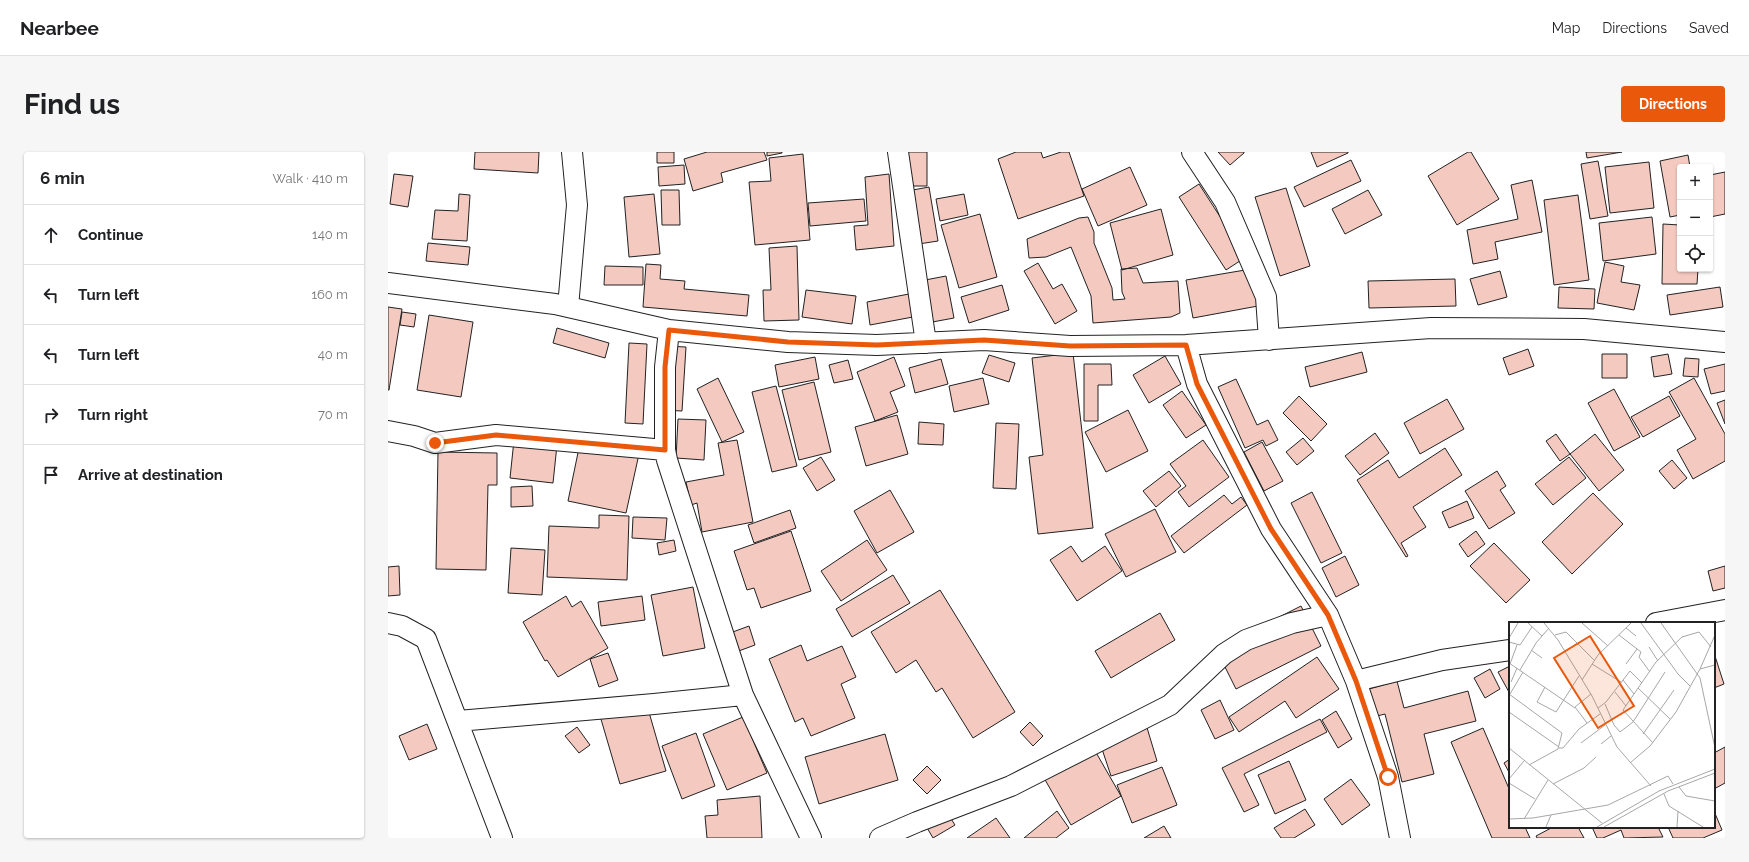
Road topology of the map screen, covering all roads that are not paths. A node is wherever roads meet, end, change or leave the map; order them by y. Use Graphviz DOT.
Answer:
graph roads {
  1 [pos="572,152"];
  2 [pos="898,152"];
  3 [pos="1192,152"];
  4 [pos="388,283"];
  5 [pos="568,307"];
  6 [pos="669,330"];
  7 [pos="1269,340"];
  8 [pos="1725,342"];
  9 [pos="926,343"];
  10 [pos="1186,345"];
  11 [pos="388,431"];
  12 [pos="665,450"];
  13 [pos="1725,610"];
  14 [pos="1328,615"];
  15 [pos="1661,622"];
  16 [pos="388,623"];
  17 [pos="1509,650"];
  18 [pos="1356,681"];
  19 [pos="743,695"];
  20 [pos="458,721"];
  21 [pos="502,838"];
  22 [pos="811,838"];
  23 [pos="880,838"];
  24 [pos="1400,838"];
  1 -- 5 [label="street"];
  2 -- 9 [label="street"];
  3 -- 7 [label="street"];
  4 -- 5 [label="street"];
  5 -- 6 [label="street"];
  6 -- 9 [label="street"];
  6 -- 12 [label="street"];
  7 -- 8 [label="street"];
  7 -- 10 [label="street"];
  9 -- 10 [label="street"];
  10 -- 14 [label="street"];
  11 -- 12 [label="street"];
  12 -- 19 [label="street"];
  13 -- 15 [label="street"];
  14 -- 18 [label="street"];
  14 -- 23 [label="street"];
  16 -- 20 [label="street"];
  17 -- 18 [label="street"];
  18 -- 24 [label="street"];
  19 -- 20 [label="street"];
  19 -- 22 [label="street"];
  20 -- 21 [label="street"];
}
